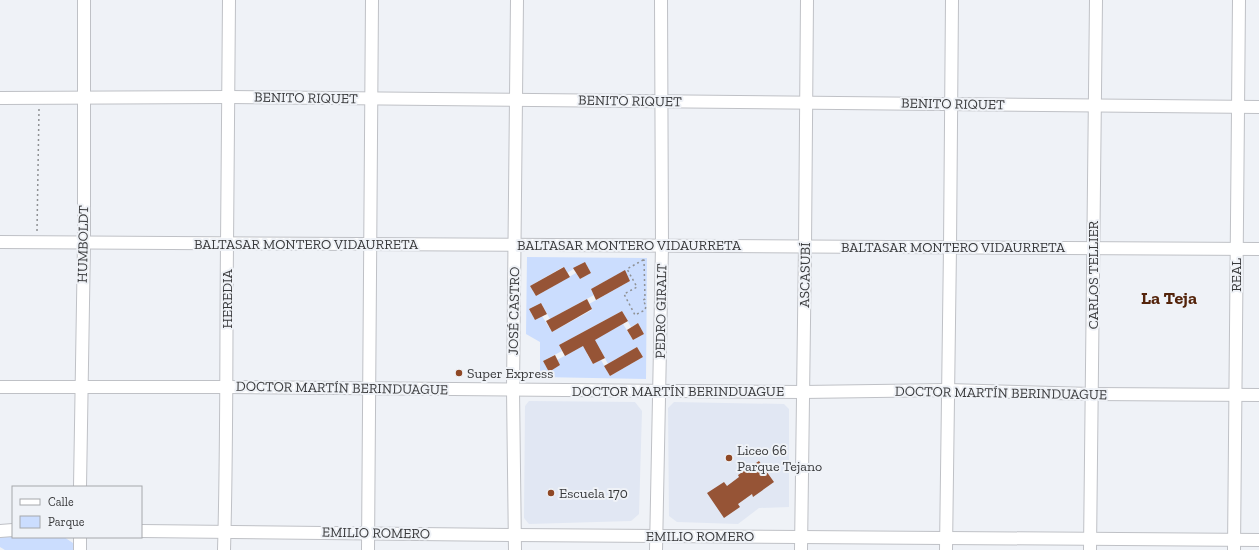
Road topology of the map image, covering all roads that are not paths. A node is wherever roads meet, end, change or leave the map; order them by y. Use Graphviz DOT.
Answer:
graph roads {
  1 [pos="84,0"];
  2 [pos="229,0"];
  3 [pos="372,0"];
  4 [pos="517,0"];
  5 [pos="661,0"];
  6 [pos="807,0"];
  7 [pos="952,0"];
  8 [pos="1096,0"];
  9 [pos="1239,0"];
  10 [pos="84,97"];
  11 [pos="229,97"];
  12 [pos="0,98"];
  13 [pos="372,98"];
  14 [pos="517,99"];
  15 [pos="662,101"];
  16 [pos="807,102"];
  17 [pos="951,104"];
  18 [pos="1094,105"];
  19 [pos="1238,107"];
  20 [pos="1259,107"];
  21 [pos="0,242"];
  22 [pos="84,242"];
  23 [pos="226,244"];
  24 [pos="371,244"];
  25 [pos="515,245"];
  26 [pos="662,246"];
  27 [pos="805,246"];
  28 [pos="950,247"];
  29 [pos="1093,248"];
  30 [pos="1236,249"];
  31 [pos="1259,249"];
  32 [pos="0,386"];
  33 [pos="81,387"];
  34 [pos="227,387"];
  35 [pos="370,389"];
  36 [pos="513,390"];
  37 [pos="948,390"];
  38 [pos="660,391"];
  39 [pos="804,392"];
  40 [pos="1092,394"];
  41 [pos="1235,395"];
  42 [pos="1259,395"];
  43 [pos="80,486"];
  44 [pos="0,530"];
  45 [pos="12,530"];
  46 [pos="142,531"];
  47 [pos="224,532"];
  48 [pos="368,533"];
  49 [pos="515,535"];
  50 [pos="656,536"];
  51 [pos="801,536"];
  52 [pos="946,537"];
  53 [pos="80,538"];
  54 [pos="1259,540"];
  55 [pos="1090,544"];
  56 [pos="1234,545"];
  57 [pos="80,550"];
  58 [pos="224,550"];
  59 [pos="368,550"];
  60 [pos="515,550"];
  61 [pos="656,550"];
  62 [pos="801,550"];
  63 [pos="946,550"];
  1 -- 10 [label="street, HUMBOLDT"];
  2 -- 11 [label="street, HEREDIA"];
  3 -- 13 [label="street"];
  4 -- 14 [label="street, JOSÉ CASTRO"];
  5 -- 15 [label="street, PEDRO GIRALT"];
  6 -- 16 [label="street, ASCASUBÍ"];
  7 -- 17 [label="street"];
  8 -- 18 [label="street, CARLOS TELLIER"];
  9 -- 19 [label="street, REAL"];
  10 -- 11 [label="street, BENITO RIQUET"];
  10 -- 12 [label="street, BENITO RIQUET"];
  10 -- 22 [label="street, HUMBOLDT"];
  11 -- 13 [label="street, BENITO RIQUET"];
  11 -- 23 [label="street, HEREDIA"];
  13 -- 14 [label="street, BENITO RIQUET"];
  13 -- 24 [label="street"];
  14 -- 15 [label="street, BENITO RIQUET"];
  14 -- 25 [label="street, JOSÉ CASTRO"];
  15 -- 16 [label="street, BENITO RIQUET"];
  15 -- 26 [label="street, PEDRO GIRALT"];
  16 -- 17 [label="street, BENITO RIQUET"];
  16 -- 27 [label="street, ASCASUBÍ"];
  17 -- 18 [label="street, BENITO RIQUET"];
  17 -- 28 [label="street"];
  18 -- 19 [label="street, BENITO RIQUET"];
  18 -- 29 [label="street, CARLOS TELLIER"];
  19 -- 20 [label="street, BENITO RIQUET"];
  19 -- 30 [label="street, REAL"];
  21 -- 22 [label="street, BALTASAR MONTERO VIDAURRETA"];
  22 -- 23 [label="street, BALTASAR MONTERO VIDAURRETA"];
  22 -- 33 [label="street, HUMBOLDT"];
  23 -- 24 [label="street, BALTASAR MONTERO VIDAURRETA"];
  23 -- 34 [label="street, HEREDIA"];
  24 -- 25 [label="street, BALTASAR MONTERO VIDAURRETA"];
  24 -- 35 [label="street"];
  25 -- 26 [label="street, BALTASAR MONTERO VIDAURRETA"];
  25 -- 36 [label="street, JOSÉ CASTRO"];
  26 -- 27 [label="street, BALTASAR MONTERO VIDAURRETA"];
  26 -- 38 [label="street, PEDRO GIRALT"];
  27 -- 28 [label="street, BALTASAR MONTERO VIDAURRETA"];
  27 -- 39 [label="street, ASCASUBÍ"];
  28 -- 29 [label="street, BALTASAR MONTERO VIDAURRETA"];
  28 -- 37 [label="street"];
  29 -- 30 [label="street, BALTASAR MONTERO VIDAURRETA"];
  29 -- 40 [label="street, CARLOS TELLIER"];
  30 -- 31 [label="street, BALTASAR MONTERO VIDAURRETA"];
  30 -- 41 [label="street, REAL"];
  32 -- 33 [label="street, DOCTOR MARTÍN BERINDUAGUE"];
  33 -- 34 [label="street, DOCTOR MARTÍN BERINDUAGUE"];
  33 -- 43 [label="street, HUMBOLDT"];
  34 -- 35 [label="street, DOCTOR MARTÍN BERINDUAGUE"];
  34 -- 47 [label="street, HEREDIA"];
  35 -- 36 [label="street, DOCTOR MARTÍN BERINDUAGUE"];
  35 -- 48 [label="street"];
  36 -- 38 [label="street, DOCTOR MARTÍN BERINDUAGUE"];
  36 -- 49 [label="street, JOSÉ CASTRO"];
  37 -- 39 [label="street, DOCTOR MARTÍN BERINDUAGUE"];
  37 -- 40 [label="street, DOCTOR MARTÍN BERINDUAGUE"];
  37 -- 52 [label="street"];
  38 -- 39 [label="street, DOCTOR MARTÍN BERINDUAGUE"];
  38 -- 50 [label="street, PEDRO GIRALT"];
  39 -- 51 [label="street, ASCASUBÍ"];
  40 -- 41 [label="street, DOCTOR MARTÍN BERINDUAGUE"];
  40 -- 55 [label="street, CARLOS TELLIER"];
  41 -- 42 [label="street, DOCTOR MARTÍN BERINDUAGUE"];
  41 -- 56 [label="street, REAL"];
  44 -- 45 [label="street"];
  46 -- 47 [label="street, EMILIO ROMERO"];
  47 -- 48 [label="street, EMILIO ROMERO"];
  47 -- 58 [label="street, HEREDIA"];
  48 -- 49 [label="street, EMILIO ROMERO"];
  48 -- 59 [label="street"];
  49 -- 50 [label="street, EMILIO ROMERO"];
  49 -- 60 [label="street, JOSÉ CASTRO"];
  50 -- 51 [label="street, EMILIO ROMERO"];
  50 -- 61 [label="street, PEDRO GIRALT"];
  51 -- 52 [label="street, EMILIO ROMERO"];
  51 -- 62 [label="street, ASCASUBÍ"];
  52 -- 55 [label="street, EMILIO ROMERO"];
  52 -- 63 [label="street"];
  53 -- 57 [label="street"];
  54 -- 56 [label="street, EMILIO ROMERO"];
  55 -- 56 [label="street, EMILIO ROMERO"];
}
